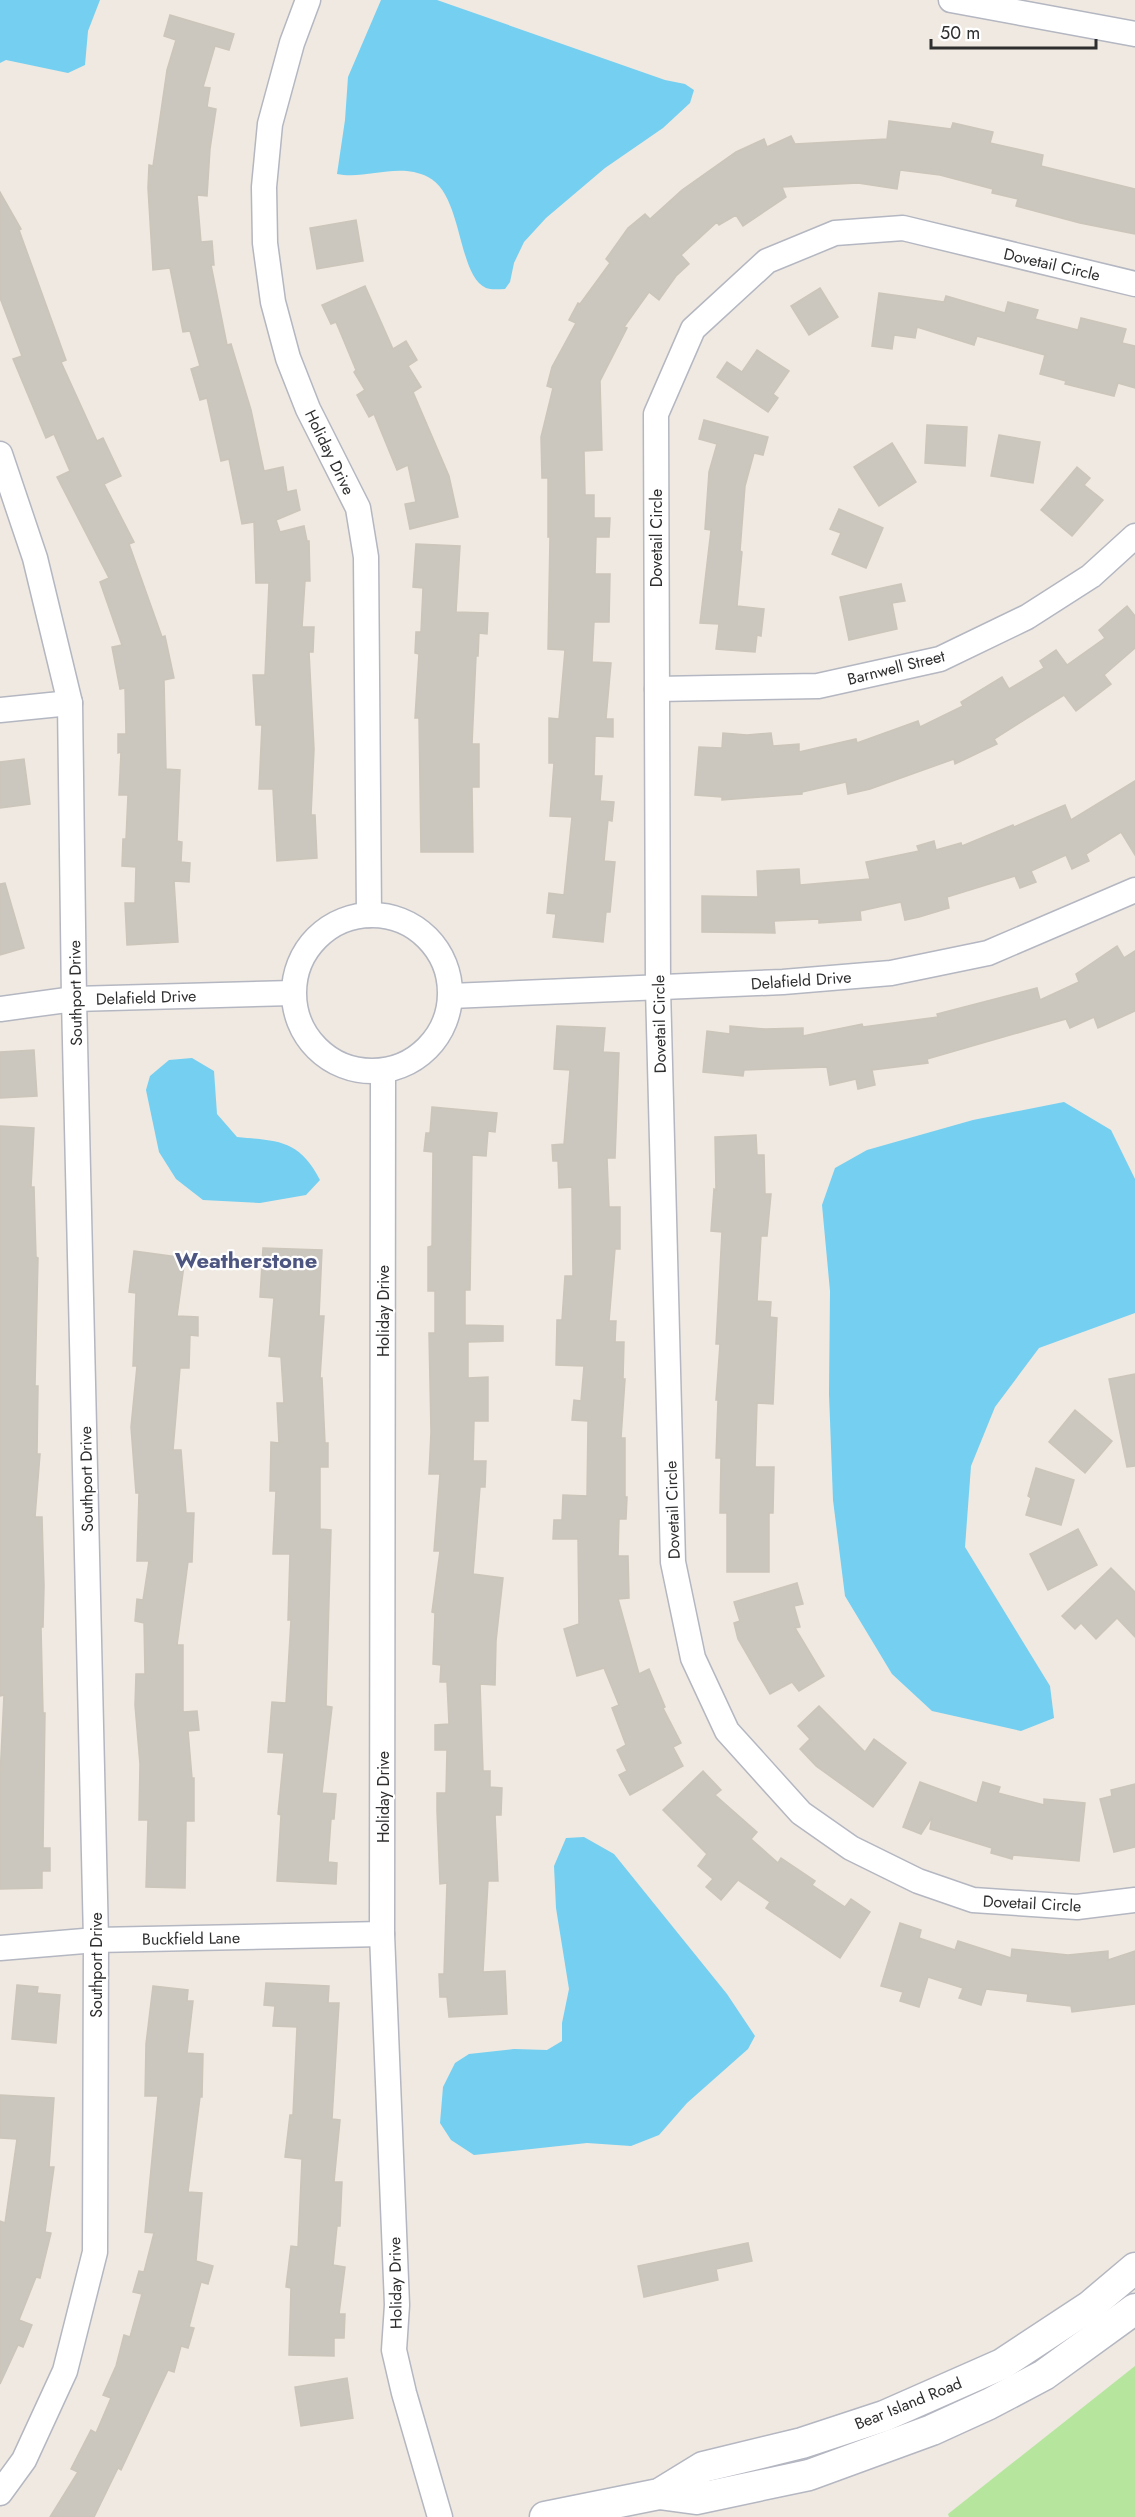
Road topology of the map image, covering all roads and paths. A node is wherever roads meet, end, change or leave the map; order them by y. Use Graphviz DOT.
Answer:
graph roads {
  1 [pos="308,0"];
  2 [pos="951,0"];
  3 [pos="1135,34"];
  4 [pos="1135,284"];
  5 [pos="0,454"];
  6 [pos="1135,536"];
  7 [pos="657,689"];
  8 [pos="70,703"];
  9 [pos="0,710"];
  10 [pos="1135,890"];
  11 [pos="369,915"];
  12 [pos="658,988"];
  13 [pos="293,993"];
  14 [pos="451,996"];
  15 [pos="74,999"];
  16 [pos="0,1009"];
  17 [pos="383,1071"];
  18 [pos="1135,1900"];
  19 [pos="382,1934"];
  20 [pos="96,1940"];
  21 [pos="0,1948"];
  22 [pos="1135,2268"];
  23 [pos="1135,2309"];
  24 [pos="0,2493"];
  25 [pos="659,2494"];
  26 [pos="440,2517"];
  27 [pos="545,2517"];
  1 -- 11 [label="street, Holiday Drive"];
  2 -- 3 [label="street"];
  4 -- 7 [label="street, Dovetail Circle"];
  5 -- 8 [label="street, Southport Drive"];
  6 -- 7 [label="street, Barnwell Street"];
  7 -- 12 [label="street, Dovetail Circle"];
  8 -- 9 [label="street"];
  8 -- 15 [label="street, Southport Drive"];
  10 -- 12 [label="street, Delafield Drive"];
  11 -- 13 [label="street"];
  11 -- 14 [label="street"];
  12 -- 14 [label="street, Delafield Drive"];
  12 -- 18 [label="street, Dovetail Circle"];
  13 -- 15 [label="street, Delafield Drive"];
  13 -- 17 [label="street"];
  14 -- 17 [label="street"];
  15 -- 16 [label="street, Delafield Drive"];
  15 -- 20 [label="street, Southport Drive"];
  17 -- 19 [label="street, Holiday Drive"];
  19 -- 20 [label="street, Buckfield Lane"];
  19 -- 26 [label="street, Holiday Drive"];
  20 -- 21 [label="street, Buckfield Lane"];
  20 -- 24 [label="street, Southport Drive"];
  22 -- 25 [label="street, Bear Island Road"];
  23 -- 25 [label="street, Bear Island Road"];
  25 -- 27 [label="street, Bear Island Road"];
}
